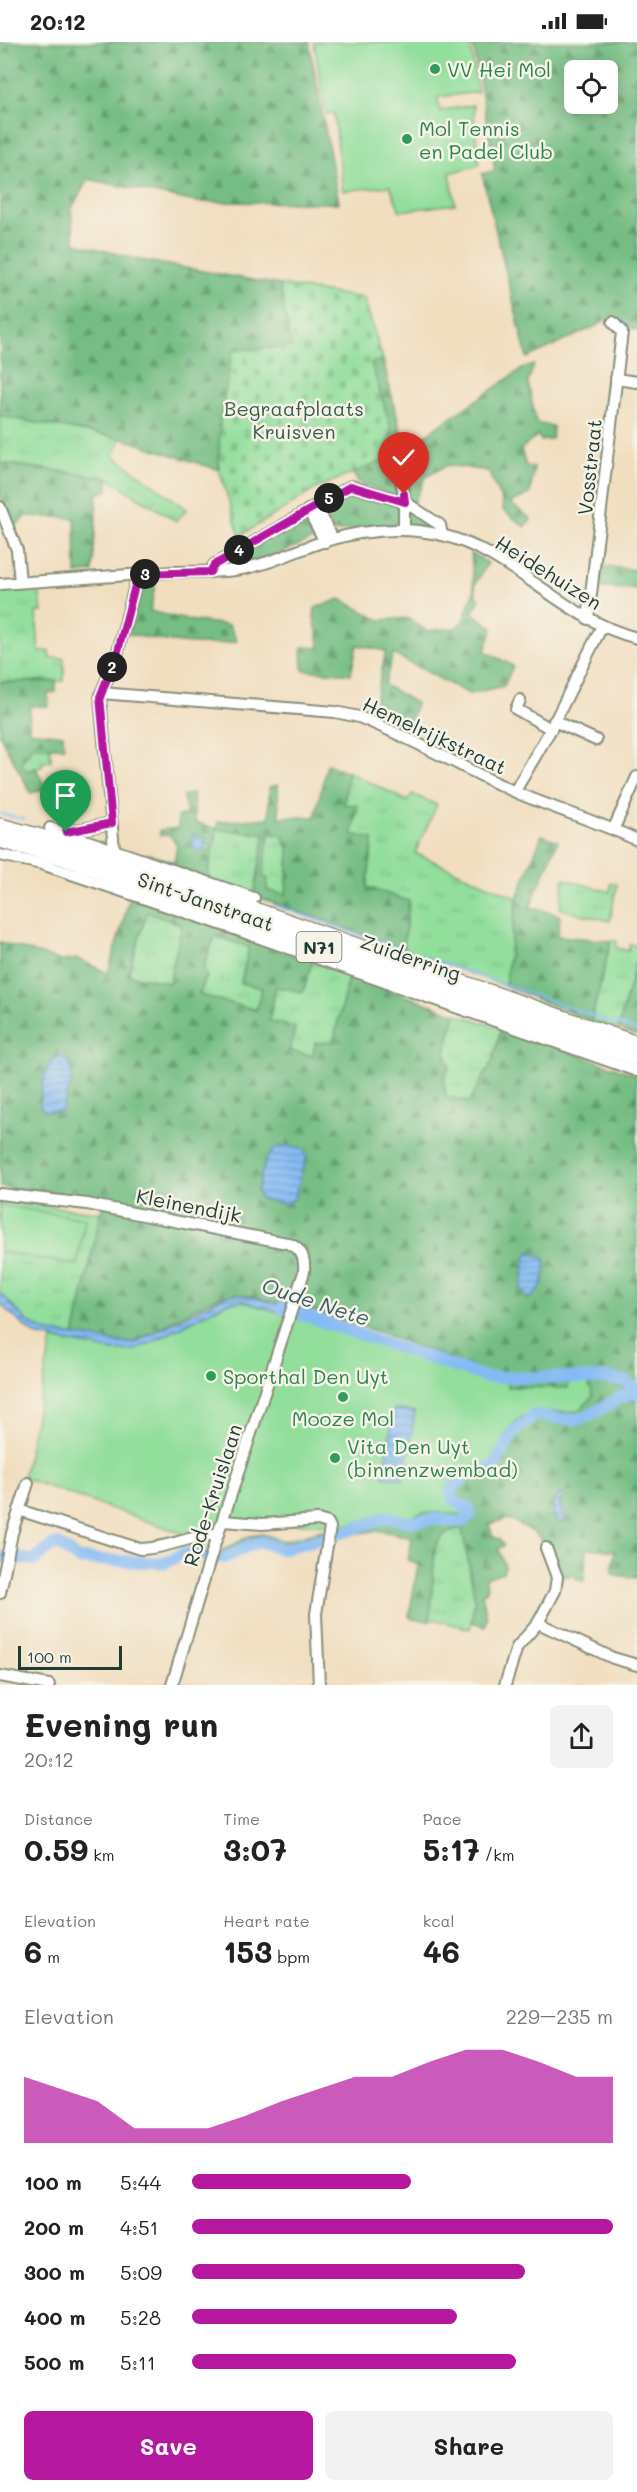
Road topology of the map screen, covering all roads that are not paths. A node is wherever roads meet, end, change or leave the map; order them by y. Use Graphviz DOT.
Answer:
graph roads {
  1 [pos="613,322"];
  2 [pos="616,379"];
  3 [pos="637,382"];
  4 [pos="396,460"];
  5 [pos="405,502"];
  6 [pos="0,507"];
  7 [pos="312,507"];
  8 [pos="404,530"];
  9 [pos="442,535"];
  10 [pos="329,540"];
  11 [pos="210,572"];
  12 [pos="138,574"];
  13 [pos="20,582"];
  14 [pos="0,584"];
  15 [pos="588,619"];
  16 [pos="602,626"];
  17 [pos="637,638"];
  18 [pos="101,693"];
  19 [pos="520,699"];
  20 [pos="552,725"];
  21 [pos="596,740"];
  22 [pos="637,777"];
  23 [pos="515,791"];
  24 [pos="112,823"];
  25 [pos="0,826"];
  26 [pos="50,828"];
  27 [pos="614,828"];
  28 [pos="66,832"];
  29 [pos="0,840"];
  30 [pos="637,840"];
  31 [pos="114,849"];
  32 [pos="0,855"];
  33 [pos="254,898"];
  34 [pos="637,1044"];
  35 [pos="637,1058"];
  36 [pos="637,1071"];
  37 [pos="0,1194"];
  38 [pos="292,1312"];
  39 [pos="28,1483"];
  40 [pos="19,1510"];
  41 [pos="223,1521"];
  42 [pos="218,1534"];
  43 [pos="546,1548"];
  44 [pos="0,1593"];
  45 [pos="538,1623"];
  46 [pos="637,1665"];
  47 [pos="0,1676"];
  48 [pos="49,1685"];
  49 [pos="172,1685"];
  50 [pos="319,1685"];
  51 [pos="505,1685"];
  1 -- 2 [label="street, Vosstraat"];
  2 -- 3 [label="street"];
  2 -- 15 [label="street, Vosstraat"];
  4 -- 5 [label="street"];
  5 -- 7 [label="street"];
  5 -- 8 [label="street"];
  5 -- 9 [label="street"];
  6 -- 13 [label="street"];
  7 -- 10 [label="street"];
  7 -- 11 [label="street"];
  8 -- 9 [label="street, Heidehuizen"];
  8 -- 10 [label="street, Heidehuizen"];
  9 -- 15 [label="street, Heidehuizen"];
  10 -- 11 [label="street, Heidehuizen"];
  11 -- 12 [label="street, Heidehuizen"];
  12 -- 13 [label="street, Heidehuizen"];
  12 -- 18 [label="street"];
  13 -- 14 [label="street, Heidehuizen"];
  15 -- 16 [label="street, Heidehuizen"];
  16 -- 17 [label="street, Heidehuizen"];
  16 -- 20 [label="street"];
  18 -- 23 [label="street, Hemelrijkstraat"];
  18 -- 24 [label="street"];
  19 -- 20 [label="street"];
  20 -- 21 [label="street"];
  20 -- 23 [label="street"];
  22 -- 27 [label="street"];
  23 -- 27 [label="street, Hemelrijkstraat"];
  24 -- 28 [label="street"];
  24 -- 31 [label="street"];
  25 -- 34 [label="highway, Zuiderring / N71"];
  26 -- 28 [label="street"];
  27 -- 30 [label="street, Hemelrijkstraat"];
  28 -- 31 [label="street"];
  29 -- 35 [label="highway, Zuiderring / N71"];
  31 -- 33 [label="street"];
  32 -- 36 [label="street, Sint-Janstraat"];
  37 -- 38 [label="street, Kleinendijk"];
  38 -- 41 [label="street, Rode-Kruislaan"];
  39 -- 40 [label="street"];
  40 -- 42 [label="street"];
  40 -- 44 [label="street"];
  41 -- 42 [label="street, Rode-Kruislaan"];
  41 -- 50 [label="street"];
  42 -- 49 [label="street, Rode-Kruislaan"];
  43 -- 45 [label="street"];
  45 -- 46 [label="street"];
  45 -- 51 [label="street"];
  47 -- 48 [label="street"];
}
